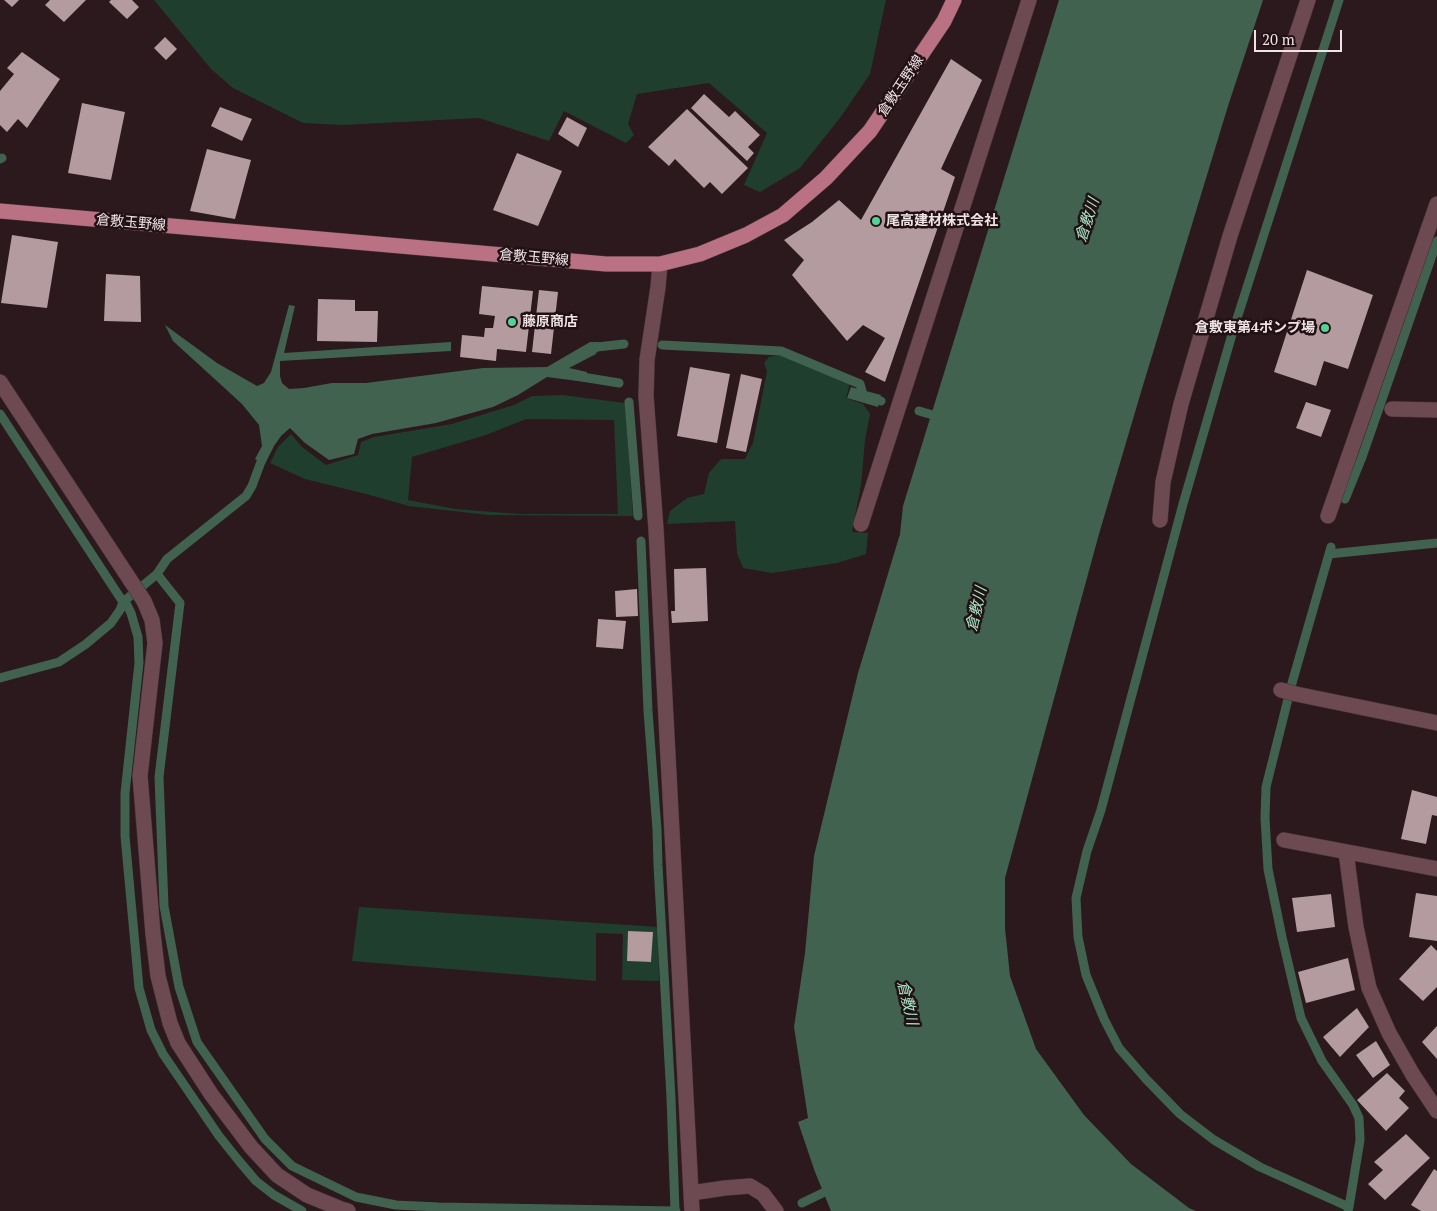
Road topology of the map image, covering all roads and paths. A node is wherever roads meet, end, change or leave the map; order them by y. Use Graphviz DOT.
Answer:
graph roads {
  1 [pos="954,0"];
  2 [pos="1029,0"];
  3 [pos="1308,0"];
  4 [pos="1437,204"];
  5 [pos="0,211"];
  6 [pos="660,264"];
  7 [pos="0,382"];
  8 [pos="1392,409"];
  9 [pos="1437,410"];
  10 [pos="1328,516"];
  11 [pos="1160,520"];
  12 [pos="861,524"];
  13 [pos="1287,692"];
  14 [pos="1437,722"];
  15 [pos="1284,840"];
  16 [pos="1346,852"];
  17 [pos="1437,869"];
  18 [pos="1436,1105"];
  19 [pos="692,1193"];
  20 [pos="348,1211"];
  21 [pos="692,1211"];
  22 [pos="776,1211"];
  1 -- 6 [label="main road, 倉敷玉野線"];
  2 -- 12 [label="street"];
  3 -- 11 [label="street"];
  4 -- 10 [label="street"];
  5 -- 6 [label="main road, 倉敷玉野線"];
  6 -- 19 [label="street"];
  7 -- 20 [label="street"];
  8 -- 9 [label="street"];
  13 -- 14 [label="street"];
  15 -- 16 [label="street"];
  16 -- 17 [label="street"];
  16 -- 18 [label="street"];
  19 -- 21 [label="street"];
  19 -- 22 [label="street"];
}
